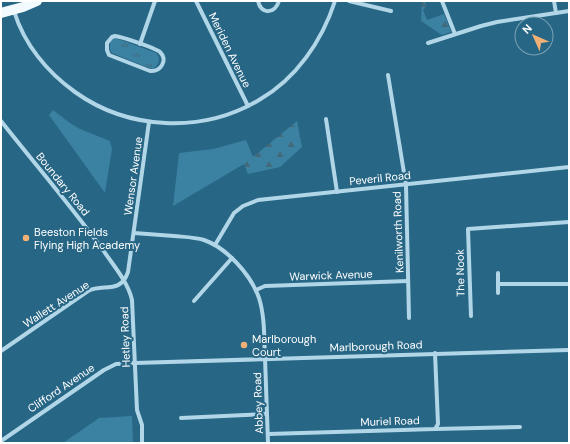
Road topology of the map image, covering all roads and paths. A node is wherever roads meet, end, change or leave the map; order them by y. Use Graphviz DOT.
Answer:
graph roads {
  1 [pos="37,1"];
  2 [pos="155,1"];
  3 [pos="196,1"];
  4 [pos="258,1"];
  5 [pos="279,1"];
  6 [pos="335,1"];
  7 [pos="349,1"];
  8 [pos="442,1"];
  9 [pos="554,1"];
  10 [pos="14,10"];
  11 [pos="391,11"];
  12 [pos="569,11"];
  13 [pos="1,13"];
  14 [pos="556,13"];
  15 [pos="455,34"];
  16 [pos="428,43"];
  17 [pos="140,44"];
  18 [pos="388,75"];
  19 [pos="248,106"];
  20 [pos="326,119"];
  21 [pos="1,121"];
  22 [pos="149,122"];
  23 [pos="569,167"];
  24 [pos="406,185"];
  25 [pos="337,192"];
  26 [pos="569,222"];
  27 [pos="134,233"];
  28 [pos="215,245"];
  29 [pos="232,258"];
  30 [pos="498,273"];
  31 [pos="123,280"];
  32 [pos="408,281"];
  33 [pos="498,284"];
  34 [pos="569,284"];
  35 [pos="256,290"];
  36 [pos="498,293"];
  37 [pos="194,301"];
  38 [pos="470,316"];
  39 [pos="409,318"];
  40 [pos="569,350"];
  41 [pos="1,351"];
  42 [pos="435,353"];
  43 [pos="265,358"];
  44 [pos="135,363"];
  45 [pos="267,414"];
  46 [pos="181,418"];
  47 [pos="520,427"];
  48 [pos="435,429"];
  49 [pos="268,434"];
  50 [pos="1,440"];
  51 [pos="142,443"];
  52 [pos="268,443"];
  1 -- 10 [label="main road"];
  2 -- 17 [label="street"];
  3 -- 19 [label="street, Meriden Avenue"];
  4 -- 5 [label="street"];
  6 -- 19 [label="street"];
  7 -- 11 [label="street"];
  8 -- 15 [label="street"];
  9 -- 14 [label="street"];
  10 -- 13 [label="main road"];
  10 -- 22 [label="street"];
  12 -- 14 [label="street"];
  14 -- 15 [label="street"];
  15 -- 16 [label="street"];
  17 -- 17 [label="street"];
  18 -- 24 [label="street, Kenilworth Road"];
  19 -- 22 [label="street"];
  20 -- 25 [label="street"];
  21 -- 31 [label="street, Boundary Road"];
  22 -- 27 [label="street, Wensor Avenue"];
  23 -- 24 [label="street, Peveril Road"];
  24 -- 25 [label="street, Peveril Road"];
  24 -- 32 [label="street, Kenilworth Road"];
  25 -- 28 [label="street, Peveril Road"];
  26 -- 38 [label="street, The Nook"];
  27 -- 28 [label="street, Abbey Road"];
  27 -- 31 [label="street"];
  28 -- 29 [label="street, Abbey Road"];
  29 -- 35 [label="street, Abbey Road"];
  29 -- 37 [label="street"];
  30 -- 33 [label="street"];
  31 -- 41 [label="street, Wallett Avenue"];
  31 -- 44 [label="street, Hetley Road"];
  32 -- 35 [label="street, Warwick Avenue"];
  32 -- 39 [label="street, Kenilworth Road"];
  33 -- 34 [label="street"];
  33 -- 36 [label="street"];
  35 -- 43 [label="street, Abbey Road"];
  40 -- 42 [label="street, Marlborough Road"];
  42 -- 43 [label="street, Marlborough Road"];
  42 -- 48 [label="street, Muriel Road"];
  43 -- 44 [label="street, Marlborough Road"];
  43 -- 45 [label="street, Abbey Road"];
  44 -- 50 [label="street, Clifford Avenue"];
  44 -- 51 [label="street, Hetley Road"];
  45 -- 46 [label="street"];
  45 -- 49 [label="street, Abbey Road"];
  47 -- 48 [label="street"];
  48 -- 49 [label="street, Muriel Road"];
  49 -- 52 [label="street, Abbey Road"];
}
